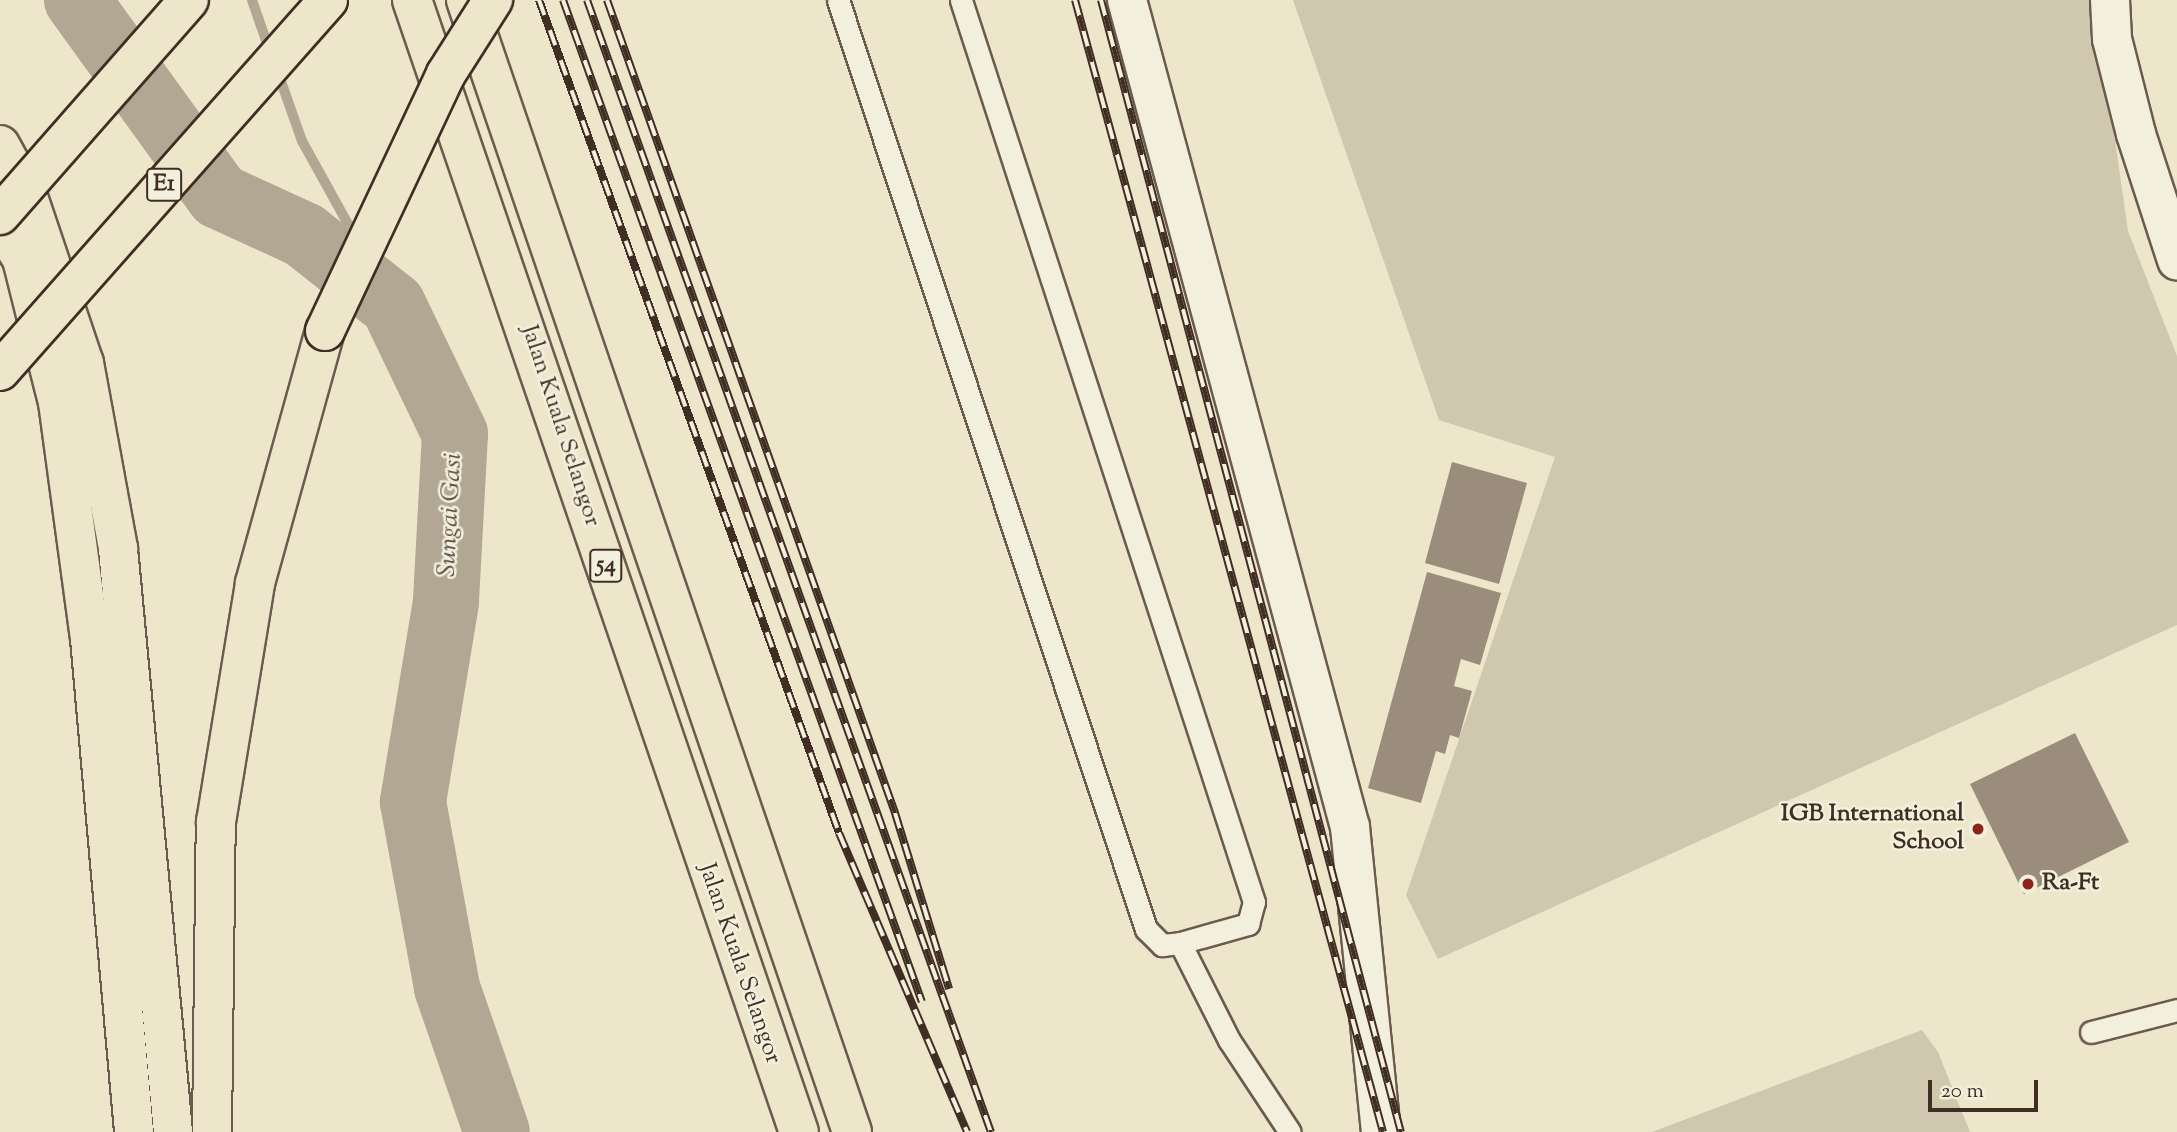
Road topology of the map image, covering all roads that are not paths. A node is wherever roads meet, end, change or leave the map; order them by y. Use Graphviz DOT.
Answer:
graph roads {
  1 [pos="189,0"];
  2 [pos="328,0"];
  3 [pos="412,0"];
  4 [pos="466,0"];
  5 [pos="493,0"];
  6 [pos="838,0"];
  7 [pos="961,0"];
  8 [pos="1127,0"];
  9 [pos="2110,0"];
  10 [pos="83,121"];
  11 [pos="0,145"];
  12 [pos="0,195"];
  13 [pos="0,215"];
  14 [pos="0,224"];
  15 [pos="2177,260"];
  16 [pos="0,371"];
  17 [pos="1180,943"];
  18 [pos="2177,1010"];
  19 [pos="2091,1032"];
  20 [pos="134,1132"];
  21 [pos="173,1132"];
  22 [pos="212,1132"];
  23 [pos="799,1132"];
  24 [pos="852,1132"];
  25 [pos="1290,1132"];
  26 [pos="1381,1132"];
  1 -- 10 [label="highway, bridge"];
  2 -- 16 [label="highway, E1, bridge"];
  3 -- 23 [label="highway, Jalan Kuala Selangor / 54"];
  4 -- 24 [label="highway, Jalan Kuala Selangor / 54"];
  5 -- 22 [label="highway, bridge"];
  6 -- 17 [label="lane"];
  7 -- 17 [label="lane"];
  8 -- 26 [label="street"];
  9 -- 15 [label="street"];
  10 -- 12 [label="highway, bridge"];
  10 -- 13 [label="highway, bridge"];
  11 -- 21 [label="highway"];
  14 -- 20 [label="highway"];
  17 -- 25 [label="lane"];
  18 -- 19 [label="lane"];
}
